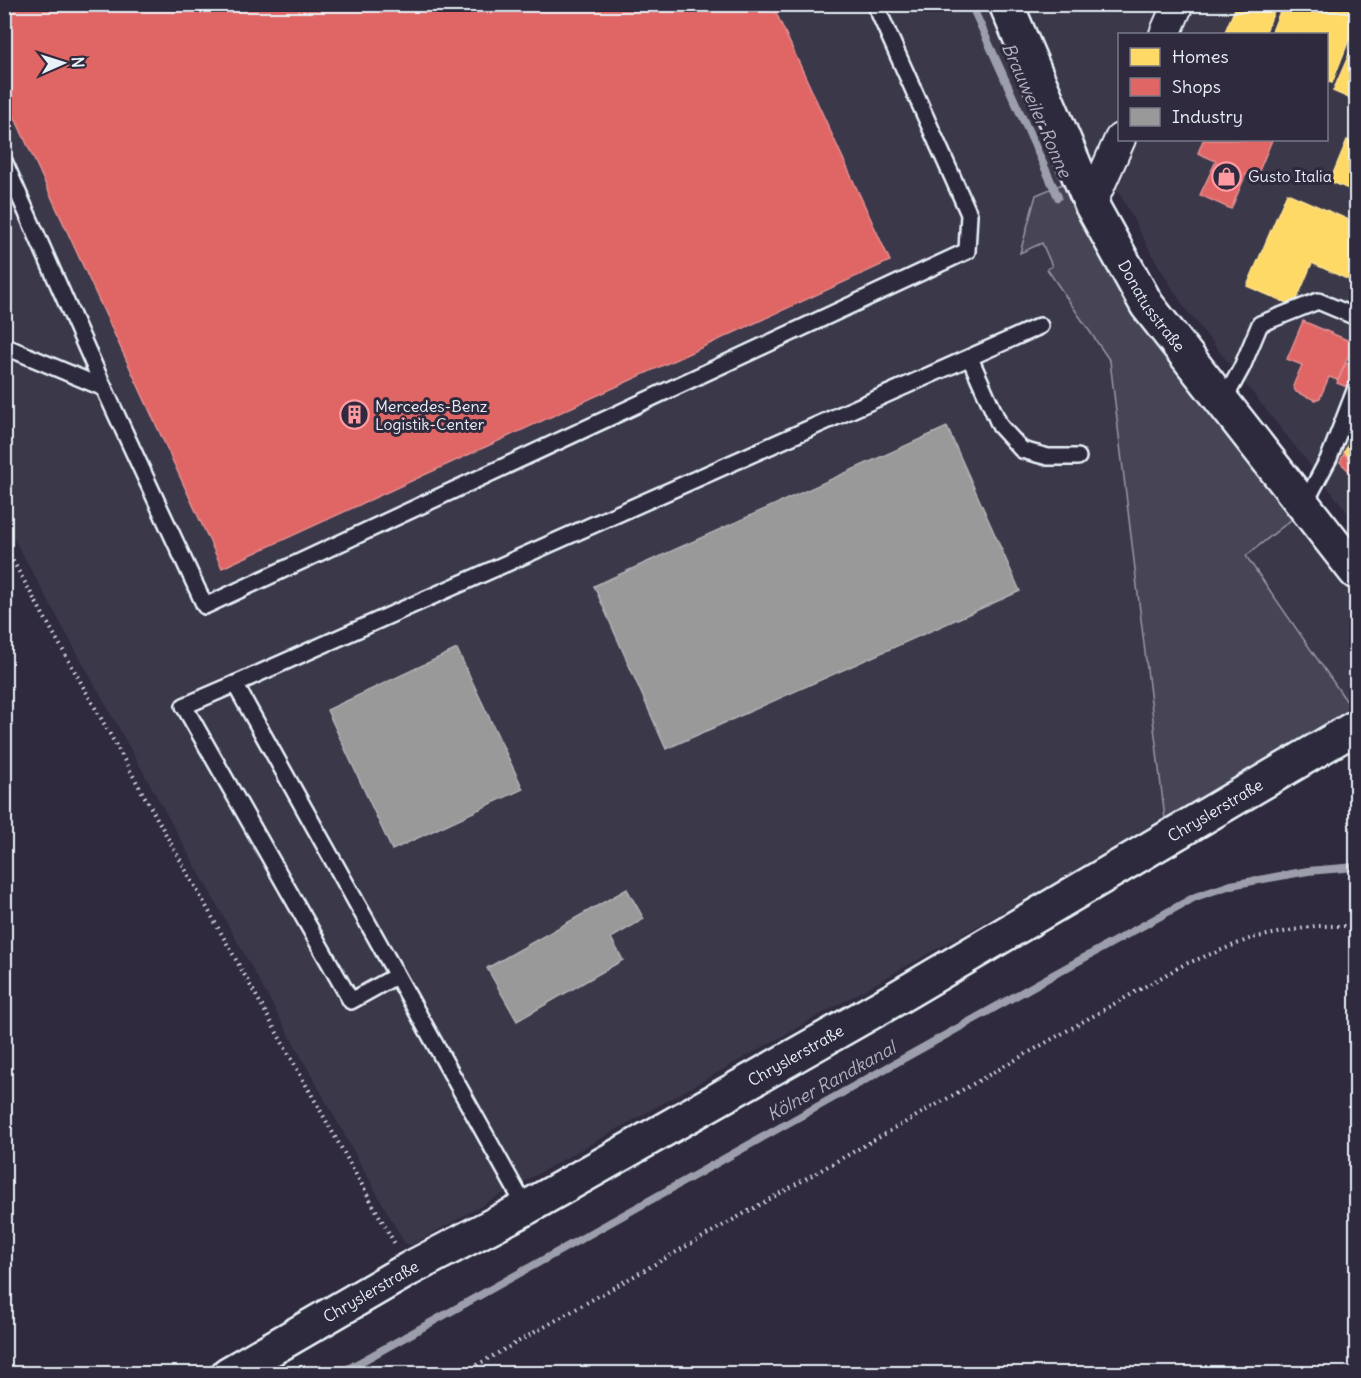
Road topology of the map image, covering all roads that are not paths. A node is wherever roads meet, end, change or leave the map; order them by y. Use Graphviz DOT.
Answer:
graph roads {
  1 [pos="875,4"];
  2 [pos="1006,4"];
  3 [pos="1178,4"];
  4 [pos="1165,33"];
  5 [pos="1118,141"];
  6 [pos="4,161"];
  7 [pos="1091,204"];
  8 [pos="1356,317"];
  9 [pos="1040,326"];
  10 [pos="4,346"];
  11 [pos="970,358"];
  12 [pos="104,388"];
  13 [pos="1356,388"];
  14 [pos="1223,402"];
  15 [pos="1078,457"];
  16 [pos="1304,505"];
  17 [pos="1356,572"];
  18 [pos="235,684"];
  19 [pos="1356,727"];
  20 [pos="396,976"];
  21 [pos="526,1208"];
  22 [pos="228,1374"];
  1 -- 12 [label="lane"];
  2 -- 7 [label="street, Donatusstraße"];
  3 -- 4 [label="street"];
  5 -- 7 [label="street"];
  6 -- 12 [label="lane"];
  7 -- 14 [label="street, Donatusstraße"];
  8 -- 14 [label="lane"];
  9 -- 11 [label="lane"];
  10 -- 12 [label="lane"];
  11 -- 15 [label="lane"];
  11 -- 18 [label="lane"];
  13 -- 16 [label="lane"];
  14 -- 16 [label="street, Donatusstraße"];
  16 -- 17 [label="street, Donatusstraße"];
  18 -- 20 [label="lane"];
  18 -- 20 [label="lane"];
  19 -- 21 [label="street, Chryslerstraße"];
  20 -- 21 [label="lane"];
  21 -- 22 [label="street, Chryslerstraße"];
}
